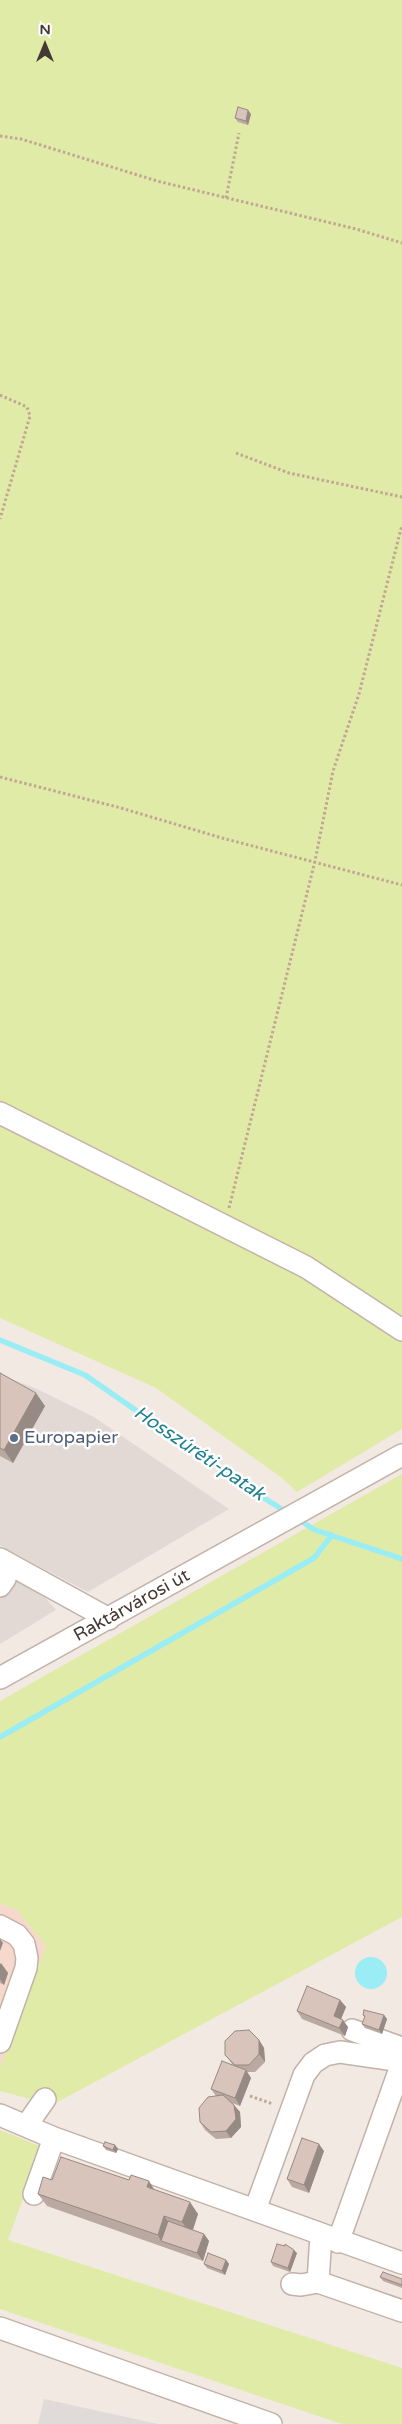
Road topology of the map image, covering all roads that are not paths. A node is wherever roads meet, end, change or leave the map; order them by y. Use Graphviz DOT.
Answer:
graph roads {
  1 [pos="0,1113"];
  2 [pos="402,1330"];
  3 [pos="402,1455"];
  4 [pos="2,1575"];
  5 [pos="109,1619"];
  6 [pos="0,1678"];
  7 [pos="0,1926"];
  8 [pos="352,2030"];
  9 [pos="2,2031"];
  10 [pos="402,2061"];
  11 [pos="45,2099"];
  12 [pos="0,2115"];
  13 [pos="26,2126"];
  14 [pos="50,2137"];
  15 [pos="34,2194"];
  16 [pos="255,2210"];
  17 [pos="329,2238"];
  18 [pos="402,2264"];
  19 [pos="318,2282"];
  20 [pos="292,2284"];
  21 [pos="402,2311"];
  22 [pos="0,2328"];
  23 [pos="271,2424"];
  1 -- 2 [label="street"];
  3 -- 5 [label="street, Raktárvárosi út"];
  4 -- 5 [label="street"];
  5 -- 6 [label="street, Raktárvárosi út"];
  7 -- 9 [label="street"];
  8 -- 10 [label="street"];
  10 -- 16 [label="street"];
  10 -- 17 [label="street"];
  11 -- 13 [label="street"];
  12 -- 13 [label="street"];
  13 -- 14 [label="street"];
  14 -- 15 [label="street"];
  14 -- 16 [label="street"];
  16 -- 17 [label="street"];
  17 -- 18 [label="street"];
  17 -- 19 [label="street"];
  19 -- 20 [label="street"];
  19 -- 21 [label="street"];
  22 -- 23 [label="street"];
}
